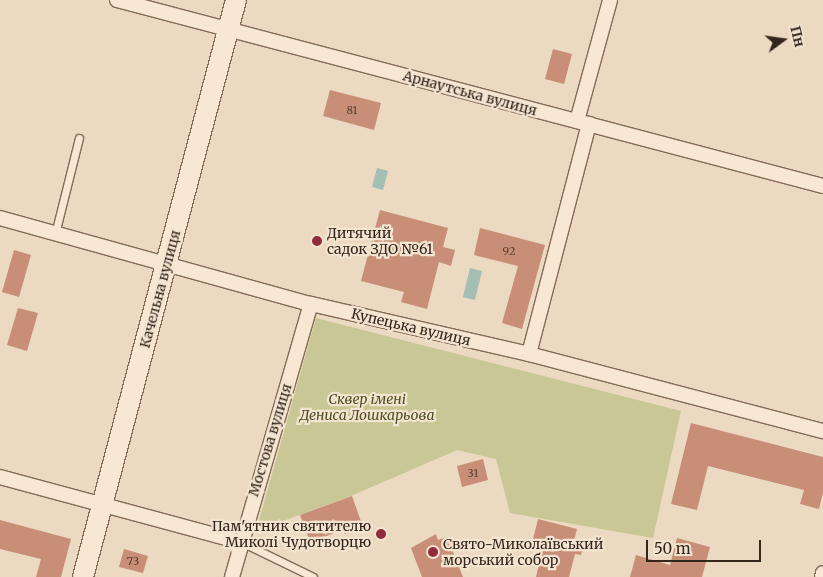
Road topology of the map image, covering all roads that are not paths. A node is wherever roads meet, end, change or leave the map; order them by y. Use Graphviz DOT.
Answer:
graph roads {
  1 [pos="117,0"];
  2 [pos="236,0"];
  3 [pos="610,0"];
  4 [pos="228,30"];
  5 [pos="583,122"];
  6 [pos="79,138"];
  7 [pos="823,186"];
  8 [pos="0,218"];
  9 [pos="55,234"];
  10 [pos="167,265"];
  11 [pos="311,304"];
  12 [pos="529,354"];
  13 [pos="823,431"];
  14 [pos="0,477"];
  15 [pos="104,504"];
  16 [pos="241,542"];
  17 [pos="823,573"];
  18 [pos="83,577"];
  19 [pos="232,577"];
  20 [pos="313,577"];
  21 [pos="822,577"];
  1 -- 4 [label="street, Арнаутська вулиця"];
  2 -- 4 [label="street, Качельна вулиця"];
  3 -- 5 [label="street"];
  4 -- 5 [label="street, Арнаутська вулиця"];
  4 -- 10 [label="street, Качельна вулиця"];
  5 -- 7 [label="street, Арнаутська вулиця"];
  5 -- 12 [label="street"];
  6 -- 9 [label="lane"];
  8 -- 9 [label="street, Купецька вулиця"];
  9 -- 10 [label="street, Купецька вулиця"];
  10 -- 11 [label="street, Купецька вулиця"];
  10 -- 15 [label="street, Качельна вулиця"];
  11 -- 12 [label="street, Купецька вулиця"];
  11 -- 16 [label="street, Мостова вулиця"];
  12 -- 13 [label="street, Купецька вулиця"];
  14 -- 15 [label="street"];
  15 -- 16 [label="street"];
  15 -- 18 [label="street, Качельна вулиця"];
  16 -- 19 [label="street, Мостова вулиця"];
  16 -- 20 [label="lane"];
  17 -- 21 [label="street"];
}
